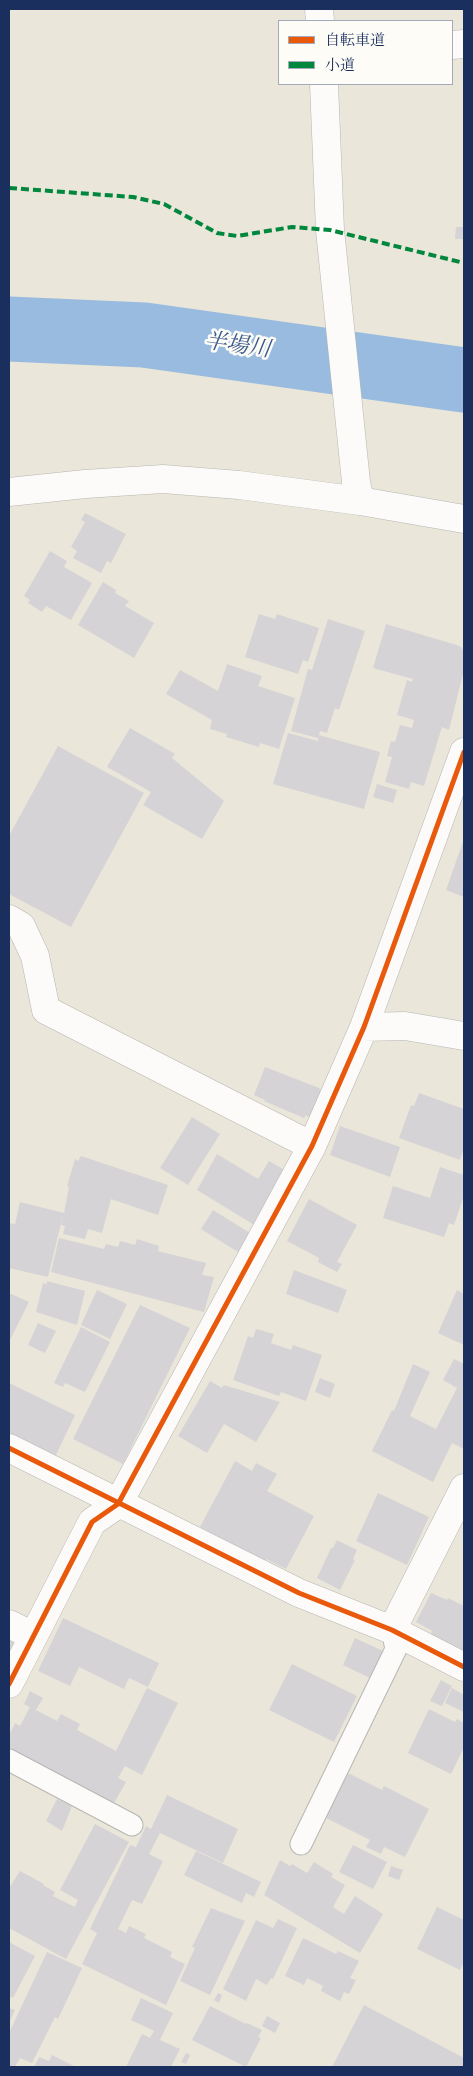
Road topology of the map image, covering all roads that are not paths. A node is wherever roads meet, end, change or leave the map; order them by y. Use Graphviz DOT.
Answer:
graph roads {
  1 [pos="324,85"];
  2 [pos="9,492"];
  3 [pos="358,492"];
  4 [pos="464,519"];
  5 [pos="464,756"];
  6 [pos="9,919"];
  7 [pos="364,1028"];
  8 [pos="464,1036"];
  9 [pos="312,1146"];
  10 [pos="9,1448"];
  11 [pos="464,1488"];
  12 [pos="118,1504"];
  13 [pos="9,1624"];
  14 [pos="392,1630"];
  15 [pos="34,1636"];
  16 [pos="464,1667"];
  17 [pos="9,1684"];
  18 [pos="9,1760"];
  19 [pos="132,1825"];
  20 [pos="301,1844"];
  1 -- 3 [label="street"];
  2 -- 3 [label="street"];
  3 -- 4 [label="street"];
  5 -- 7 [label="street"];
  6 -- 9 [label="street"];
  7 -- 8 [label="street"];
  7 -- 9 [label="street"];
  9 -- 12 [label="street"];
  10 -- 12 [label="street"];
  11 -- 14 [label="street"];
  12 -- 14 [label="street"];
  12 -- 15 [label="street"];
  13 -- 15 [label="street"];
  14 -- 16 [label="street"];
  14 -- 20 [label="lane"];
  15 -- 17 [label="street"];
  18 -- 19 [label="lane"];
}
